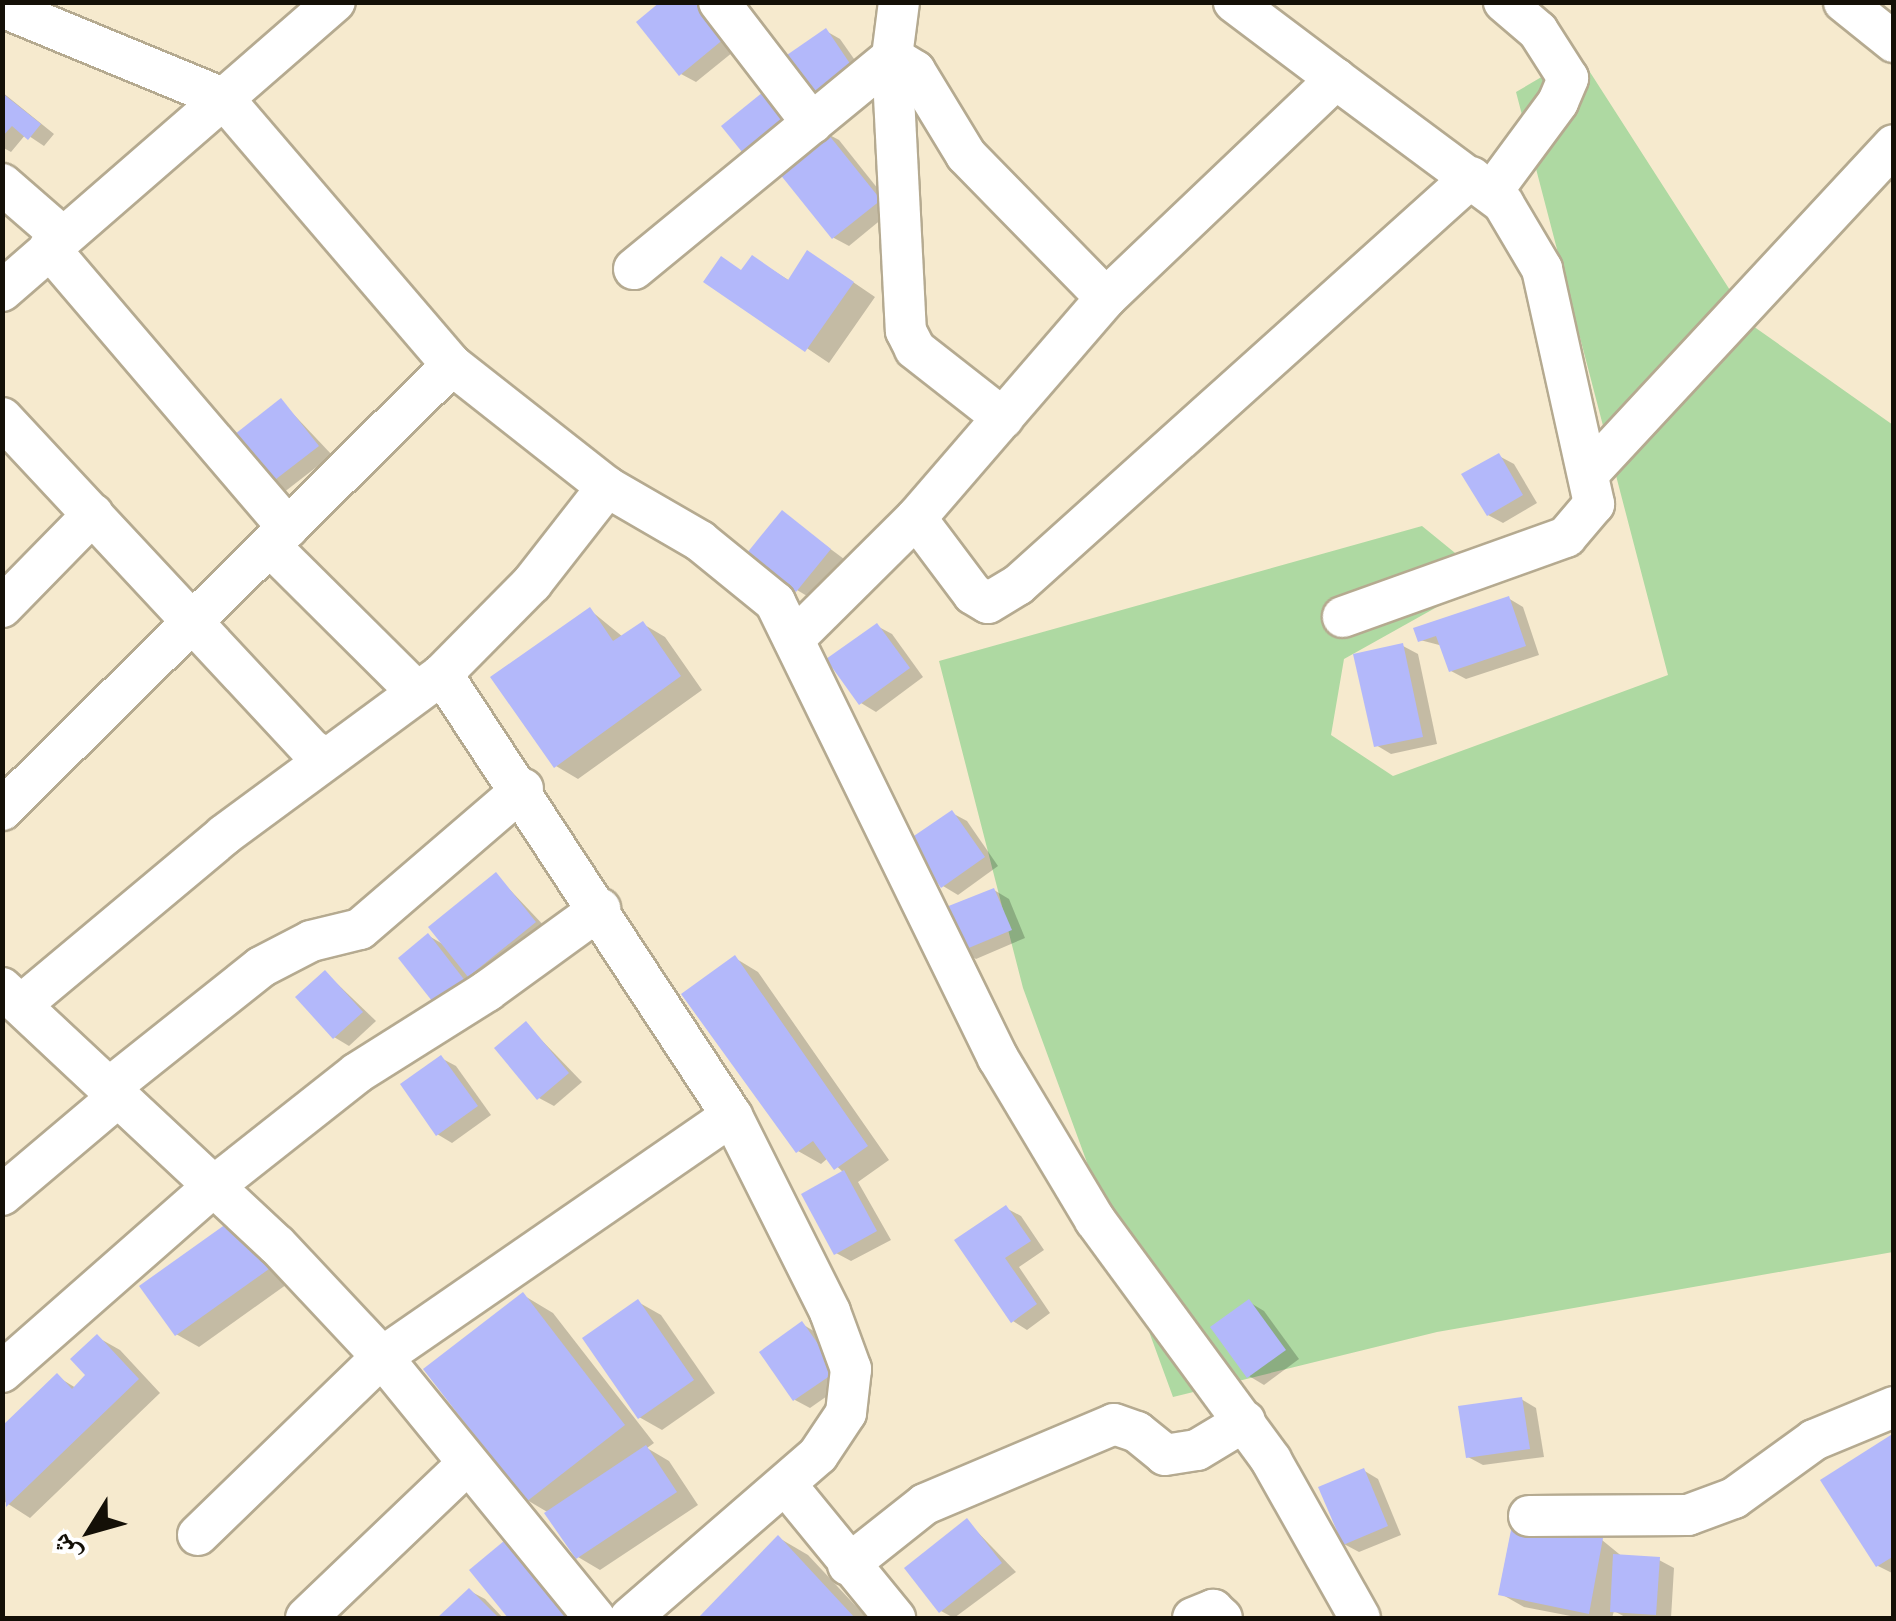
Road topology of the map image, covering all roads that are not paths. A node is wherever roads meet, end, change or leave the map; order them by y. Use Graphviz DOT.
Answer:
graph roads {
  1 [pos="720,2"];
  2 [pos="899,2"];
  3 [pos="1234,2"];
  4 [pos="1504,2"];
  5 [pos="1844,2"];
  6 [pos="2,7"];
  7 [pos="320,12"];
  8 [pos="1894,42"];
  9 [pos="892,57"];
  10 [pos="1336,78"];
  11 [pos="223,98"];
  12 [pos="812,123"];
  13 [pos="1894,145"];
  14 [pos="2,184"];
  15 [pos="1482,185"];
  16 [pos="56,242"];
  17 [pos="634,269"];
  18 [pos="2,291"];
  19 [pos="1106,298"];
  20 [pos="452,365"];
  21 [pos="2,418"];
  22 [pos="1003,418"];
  23 [pos="1590,472"];
  24 [pos="607,487"];
  25 [pos="93,514"];
  26 [pos="916,518"];
  27 [pos="279,537"];
  28 [pos="2,606"];
  29 [pos="1343,617"];
  30 [pos="193,623"];
  31 [pos="794,639"];
  32 [pos="430,683"];
  33 [pos="326,757"];
  34 [pos="523,789"];
  35 [pos="2,810"];
  36 [pos="600,909"];
  37 [pos="12,996"];
  38 [pos="114,1092"];
  39 [pos="732,1116"];
  40 [pos="214,1186"];
  41 [pos="2,1194"];
  42 [pos="382,1357"];
  43 [pos="2,1372"];
  44 [pos="1894,1408"];
  45 [pos="1245,1421"];
  46 [pos="467,1464"];
  47 [pos="787,1486"];
  48 [pos="1529,1516"];
  49 [pos="198,1535"];
  50 [pos="848,1565"];
  51 [pos="306,1618"];
  52 [pos="595,1618"];
  53 [pos="630,1618"];
  54 [pos="896,1618"];
  55 [pos="1193,1618"];
  56 [pos="1222,1618"];
  57 [pos="1360,1618"];
  1 -- 12 [label="street"];
  2 -- 9 [label="street"];
  3 -- 10 [label="street"];
  4 -- 15 [label="street"];
  5 -- 8 [label="street"];
  6 -- 11 [label="street"];
  7 -- 11 [label="street"];
  9 -- 12 [label="street"];
  9 -- 19 [label="street"];
  9 -- 22 [label="street"];
  10 -- 15 [label="street"];
  10 -- 19 [label="street"];
  11 -- 16 [label="street"];
  11 -- 20 [label="street"];
  12 -- 17 [label="street"];
  13 -- 23 [label="street"];
  14 -- 16 [label="street"];
  15 -- 23 [label="street"];
  15 -- 26 [label="street"];
  16 -- 18 [label="street"];
  16 -- 27 [label="street"];
  19 -- 22 [label="street"];
  20 -- 24 [label="street"];
  20 -- 27 [label="street"];
  21 -- 25 [label="street"];
  22 -- 26 [label="street"];
  23 -- 29 [label="street"];
  24 -- 31 [label="street"];
  24 -- 32 [label="street"];
  25 -- 28 [label="street"];
  25 -- 30 [label="street"];
  26 -- 31 [label="street"];
  27 -- 30 [label="street"];
  27 -- 32 [label="street"];
  30 -- 33 [label="street"];
  30 -- 35 [label="street"];
  31 -- 45 [label="street"];
  32 -- 33 [label="street"];
  32 -- 34 [label="street"];
  33 -- 37 [label="street"];
  34 -- 36 [label="street"];
  34 -- 38 [label="street"];
  36 -- 39 [label="street"];
  36 -- 40 [label="street"];
  37 -- 38 [label="street"];
  38 -- 40 [label="street"];
  38 -- 41 [label="street"];
  39 -- 42 [label="street"];
  39 -- 47 [label="street"];
  40 -- 42 [label="street"];
  40 -- 43 [label="street"];
  42 -- 46 [label="street"];
  42 -- 49 [label="street"];
  44 -- 48 [label="street"];
  45 -- 50 [label="street"];
  45 -- 57 [label="street"];
  46 -- 51 [label="street"];
  46 -- 52 [label="street"];
  47 -- 50 [label="street"];
  47 -- 53 [label="street"];
  50 -- 54 [label="street"];
  55 -- 56 [label="street"];
}
